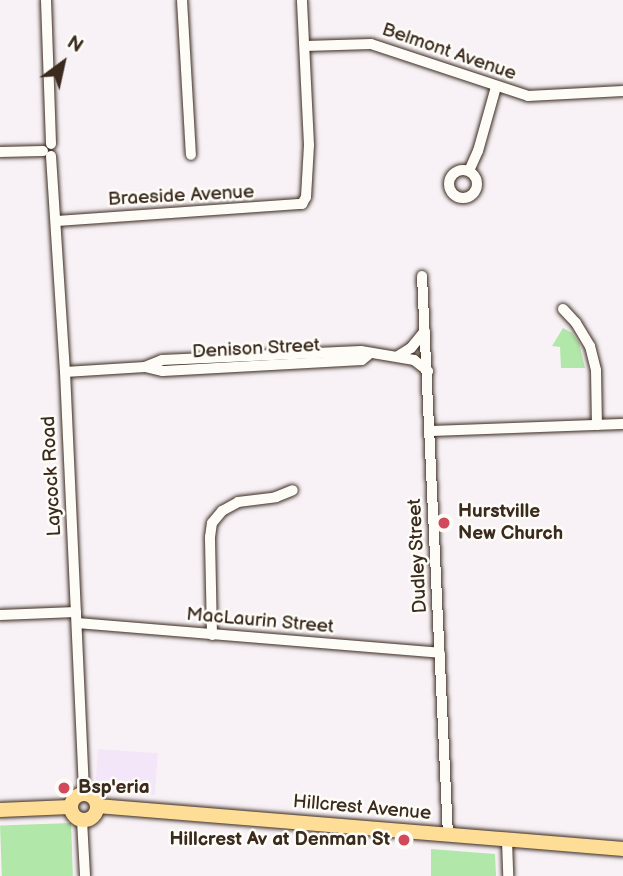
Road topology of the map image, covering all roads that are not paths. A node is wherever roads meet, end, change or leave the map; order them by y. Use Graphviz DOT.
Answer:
graph roads {
  1 [pos="46,0"];
  2 [pos="182,0"];
  3 [pos="302,0"];
  4 [pos="305,46"];
  5 [pos="496,87"];
  6 [pos="623,91"];
  7 [pos="48,150"];
  8 [pos="0,152"];
  9 [pos="191,155"];
  10 [pos="469,171"];
  11 [pos="57,221"];
  12 [pos="422,276"];
  13 [pos="563,309"];
  14 [pos="425,331"];
  15 [pos="398,356"];
  16 [pos="428,371"];
  17 [pos="65,372"];
  18 [pos="623,424"];
  19 [pos="597,425"];
  20 [pos="430,431"];
  21 [pos="293,490"];
  22 [pos="0,615"];
  23 [pos="77,618"];
  24 [pos="212,635"];
  25 [pos="440,653"];
  26 [pos="84,793"];
  27 [pos="97,806"];
  28 [pos="70,807"];
  29 [pos="0,810"];
  30 [pos="82,820"];
  31 [pos="448,835"];
  32 [pos="507,840"];
  33 [pos="623,849"];
  34 [pos="85,876"];
  35 [pos="508,876"];
  1 -- 7 [label="street, Laycock Road"];
  2 -- 9 [label="street"];
  3 -- 4 [label="street"];
  4 -- 5 [label="street, Belmont Avenue"];
  4 -- 11 [label="street, Braeside Avenue"];
  5 -- 6 [label="street, Belmont Avenue"];
  5 -- 10 [label="street"];
  7 -- 8 [label="street"];
  7 -- 11 [label="street, Laycock Road"];
  11 -- 17 [label="street, Laycock Road"];
  12 -- 14 [label="street, Dudley Street"];
  13 -- 19 [label="street"];
  14 -- 15 [label="street"];
  14 -- 16 [label="street, Dudley Street"];
  15 -- 16 [label="street, Denison Street"];
  15 -- 17 [label="street, Denison Street"];
  16 -- 20 [label="street, Dudley Street"];
  17 -- 23 [label="street, Laycock Road"];
  18 -- 19 [label="street"];
  19 -- 20 [label="street"];
  20 -- 25 [label="street, Dudley Street"];
  21 -- 24 [label="street"];
  22 -- 23 [label="street, MacLaurin Street"];
  23 -- 24 [label="street, MacLaurin Street"];
  23 -- 26 [label="street, Laycock Road"];
  24 -- 25 [label="street, MacLaurin Street"];
  25 -- 31 [label="street, Dudley Street"];
  26 -- 27 [label="main road"];
  26 -- 28 [label="main road"];
  27 -- 30 [label="main road"];
  27 -- 31 [label="main road, Hillcrest Avenue"];
  28 -- 29 [label="main road"];
  28 -- 30 [label="main road"];
  30 -- 34 [label="street"];
  31 -- 32 [label="main road, Hillcrest Avenue"];
  32 -- 33 [label="main road, Hillcrest Avenue"];
  32 -- 35 [label="street"];
}
